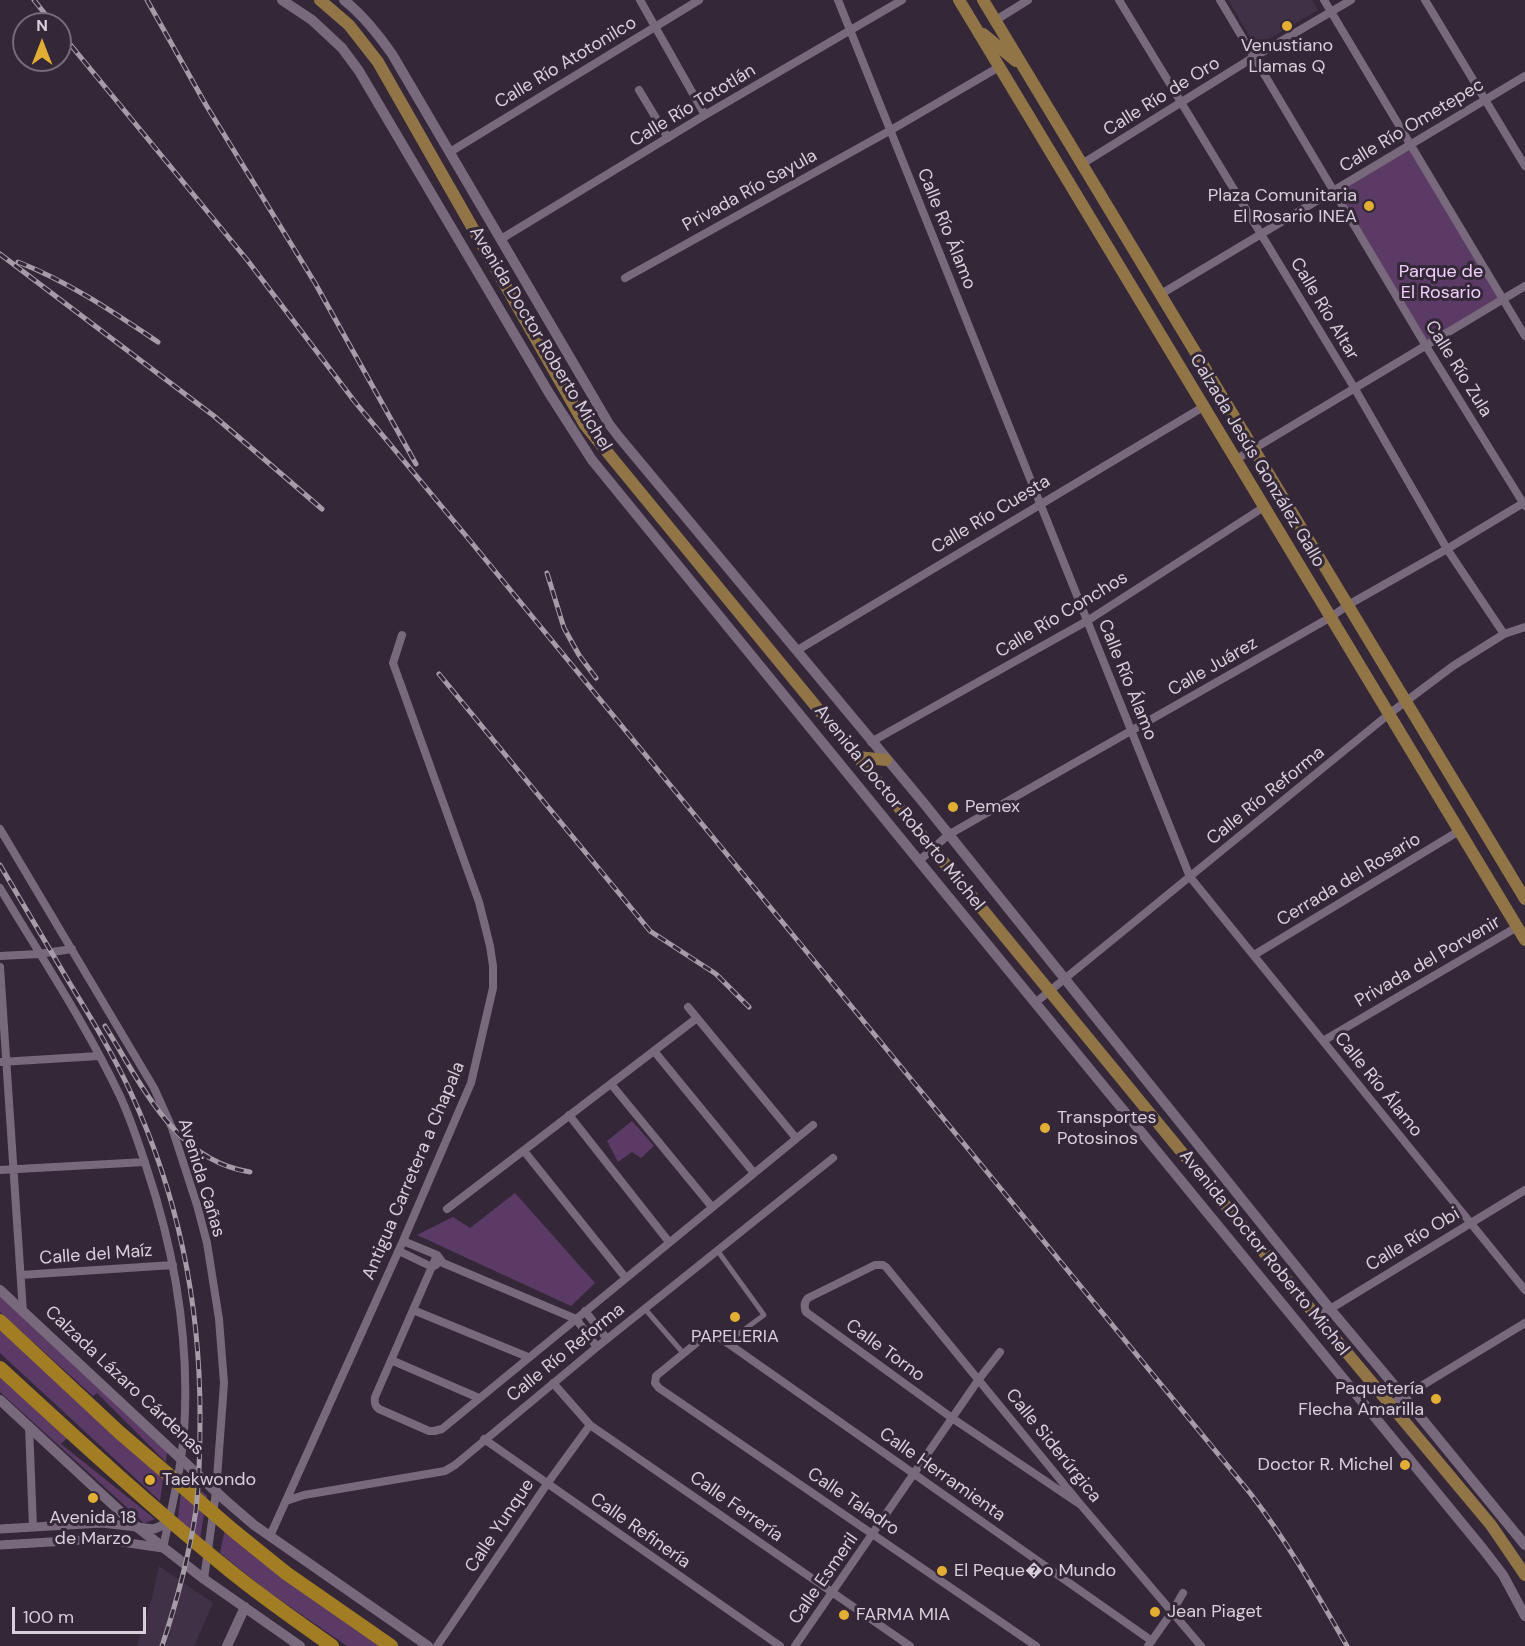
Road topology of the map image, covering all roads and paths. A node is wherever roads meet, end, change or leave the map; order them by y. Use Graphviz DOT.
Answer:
graph roads {
  1 [pos="282,0"];
  2 [pos="320,0"];
  3 [pos="344,0"];
  4 [pos="640,0"];
  5 [pos="699,0"];
  6 [pos="838,0"];
  7 [pos="902,0"];
  8 [pos="959,0"];
  9 [pos="983,0"];
  10 [pos="1028,0"];
  11 [pos="1119,0"];
  12 [pos="1220,0"];
  13 [pos="1324,0"];
  14 [pos="1351,0"];
  15 [pos="1425,0"];
  16 [pos="1331,12"];
  17 [pos="996,20"];
  18 [pos="656,26"];
  19 [pos="978,30"];
  20 [pos="850,31"];
  21 [pos="1254,57"];
  22 [pos="1022,65"];
  23 [pos="999,67"];
  24 [pos="1525,76"];
  25 [pos="639,90"];
  26 [pos="1485,100"];
  27 [pos="1181,103"];
  28 [pos="705,116"];
  29 [pos="891,130"];
  30 [pos="668,138"];
  31 [pos="1411,144"];
  32 [pos="450,152"];
  33 [pos="1082,164"];
  34 [pos="1525,166"];
  35 [pos="1333,191"];
  36 [pos="455,198"];
  37 [pos="440,206"];
  38 [pos="1261,234"];
  39 [pos="501,240"];
  40 [pos="625,278"];
  41 [pos="1525,286"];
  42 [pos="1161,294"];
  43 [pos="1504,299"];
  44 [pos="547,318"];
  45 [pos="530,328"];
  46 [pos="1525,336"];
  47 [pos="1426,346"];
  48 [pos="1355,389"];
  49 [pos="1203,407"];
  50 [pos="1254,450"];
  51 [pos="1235,460"];
  52 [pos="1525,504"];
  53 [pos="1041,505"];
  54 [pos="1264,507"];
  55 [pos="1447,549"];
  56 [pos="1348,605"];
  57 [pos="1331,617"];
  58 [pos="1087,621"];
  59 [pos="1525,627"];
  60 [pos="1504,634"];
  61 [pos="402,635"];
  62 [pos="796,651"];
  63 [pos="781,664"];
  64 [pos="767,675"];
  65 [pos="1406,702"];
  66 [pos="1389,714"];
  67 [pos="1131,731"];
  68 [pos="871,742"];
  69 [pos="858,757"];
  70 [pos="886,760"];
  71 [pos="0,829"];
  72 [pos="1460,831"];
  73 [pos="948,835"];
  74 [pos="933,848"];
  75 [pos="919,861"];
  76 [pos="1190,877"];
  77 [pos="0,888"];
  78 [pos="1525,899"];
  79 [pos="1517,927"];
  80 [pos="1525,939"];
  81 [pos="72,949"];
  82 [pos="39,954"];
  83 [pos="1254,955"];
  84 [pos="0,957"];
  85 [pos="0,967"];
  86 [pos="1065,979"];
  87 [pos="1050,990"];
  88 [pos="1035,1003"];
  89 [pos="688,1007"];
  90 [pos="697,1018"];
  91 [pos="1323,1041"];
  92 [pos="654,1051"];
  93 [pos="99,1056"];
  94 [pos="3,1062"];
  95 [pos="611,1084"];
  96 [pos="569,1115"];
  97 [pos="813,1125"];
  98 [pos="796,1138"];
  99 [pos="524,1151"];
  100 [pos="832,1158"];
  101 [pos="145,1161"];
  102 [pos="14,1169"];
  103 [pos="0,1170"];
  104 [pos="754,1173"];
  105 [pos="1525,1190"];
  106 [pos="712,1207"];
  107 [pos="447,1209"];
  108 [pos="1470,1223"];
  109 [pos="403,1241"];
  110 [pos="669,1242"];
  111 [pos="399,1251"];
  112 [pos="717,1251"];
  113 [pos="437,1255"];
  114 [pos="443,1263"];
  115 [pos="173,1265"];
  116 [pos="883,1266"];
  117 [pos="432,1267"];
  118 [pos="21,1275"];
  119 [pos="625,1277"];
  120 [pos="0,1290"];
  121 [pos="1525,1290"];
  122 [pos="645,1309"];
  123 [pos="1330,1309"];
  124 [pos="413,1311"];
  125 [pos="585,1311"];
  126 [pos="23,1312"];
  127 [pos="1317,1317"];
  128 [pos="576,1319"];
  129 [pos="0,1322"];
  130 [pos="1525,1323"];
  131 [pos="607,1339"];
  132 [pos="726,1343"];
  133 [pos="597,1347"];
  134 [pos="1000,1352"];
  135 [pos="684,1354"];
  136 [pos="528,1358"];
  137 [pos="391,1359"];
  138 [pos="0,1368"];
  139 [pos="979,1379"];
  140 [pos="553,1383"];
  141 [pos="1404,1396"];
  142 [pos="479,1398"];
  143 [pos="0,1400"];
  144 [pos="1390,1405"];
  145 [pos="952,1418"];
  146 [pos="590,1425"];
  147 [pos="29,1426"];
  148 [pos="484,1439"];
  149 [pos="181,1459"];
  150 [pos="914,1473"];
  151 [pos="547,1484"];
  152 [pos="216,1492"];
  153 [pos="285,1501"];
  154 [pos="1081,1505"];
  155 [pos="168,1523"];
  156 [pos="33,1527"];
  157 [pos="137,1527"];
  158 [pos="0,1529"];
  159 [pos="873,1534"];
  160 [pos="270,1536"];
  161 [pos="0,1545"];
  162 [pos="1525,1545"];
  163 [pos="163,1548"];
  164 [pos="1525,1575"];
  165 [pos="204,1579"];
  166 [pos="833,1593"];
  167 [pos="1183,1593"];
  168 [pos="245,1607"];
  169 [pos="1172,1612"];
  170 [pos="1525,1616"];
  171 [pos="351,1618"];
  172 [pos="1150,1643"];
  173 [pos="227,1646"];
  174 [pos="300,1646"];
  175 [pos="332,1646"];
  176 [pos="391,1646"];
  177 [pos="405,1646"];
  178 [pos="428,1646"];
  179 [pos="437,1646"];
  180 [pos="780,1646"];
  181 [pos="795,1646"];
  182 [pos="910,1646"];
  183 [pos="1036,1646"];
  184 [pos="1201,1646"];
  1 -- 37 [label="main road, Avenida Doctor Roberto Michel"];
  2 -- 36 [label="main road, Avenida Doctor Roberto Michel"];
  3 -- 32 [label="main road, Avenida Doctor Roberto Michel"];
  4 -- 18 [label="street"];
  5 -- 18 [label="street, Calle Río Atotonilco"];
  6 -- 20 [label="street, Calle Río Álamo"];
  7 -- 20 [label="street, Calle Río Tototlán"];
  8 -- 19 [label="main road, Calzada Jesús González Gallo"];
  9 -- 17 [label="main road, Calzada Jesús González Gallo"];
  10 -- 17 [label="street"];
  11 -- 27 [label="street, Calle Río Altar"];
  12 -- 21 [label="street, Calle Río Zula"];
  13 -- 16 [label="street"];
  14 -- 16 [label="street, Calle Río de Oro"];
  15 -- 26 [label="street"];
  16 -- 21 [label="street, Calle Río de Oro"];
  16 -- 31 [label="street"];
  17 -- 22 [label="main road, Calzada Jesús González Gallo"];
  18 -- 28 [label="street"];
  18 -- 32 [label="street, Calle Río Atotonilco"];
  19 -- 22 [label="main road"];
  19 -- 23 [label="main road, Calzada Jesús González Gallo"];
  20 -- 28 [label="street, Calle Río Tototlán"];
  20 -- 29 [label="street, Calle Río Álamo"];
  21 -- 27 [label="street, Calle Río de Oro"];
  21 -- 35 [label="street, Calle Río Zula"];
  22 -- 33 [label="main road, Calzada Jesús González Gallo"];
  23 -- 29 [label="street, Privada Río Sayula"];
  23 -- 49 [label="main road, Calzada Jesús González Gallo"];
  24 -- 26 [label="street, Calle Río Ometepec"];
  25 -- 30 [label="street"];
  26 -- 31 [label="street, Calle Río Ometepec"];
  26 -- 34 [label="street"];
  27 -- 33 [label="street, Calle Río de Oro"];
  27 -- 38 [label="street, Calle Río Altar"];
  28 -- 30 [label="street, Calle Río Tototlán"];
  29 -- 40 [label="street, Privada Río Sayula"];
  29 -- 53 [label="street, Calle Río Álamo"];
  30 -- 39 [label="street, Calle Río Tototlán"];
  31 -- 35 [label="street, Calle Río Ometepec"];
  31 -- 43 [label="street"];
  32 -- 39 [label="main road, Avenida Doctor Roberto Michel"];
  33 -- 42 [label="main road, Calzada Jesús González Gallo"];
  35 -- 38 [label="street, Calle Río Ometepec"];
  35 -- 47 [label="street, Calle Río Zula"];
  36 -- 37 [label="main road"];
  36 -- 45 [label="main road, Avenida Doctor Roberto Michel"];
  37 -- 64 [label="main road, Avenida Doctor Roberto Michel"];
  38 -- 42 [label="street, Calle Río Ometepec"];
  38 -- 48 [label="street, Calle Río Altar"];
  39 -- 44 [label="main road, Avenida Doctor Roberto Michel"];
  41 -- 43 [label="street"];
  42 -- 50 [label="main road, Calzada Jesús González Gallo"];
  43 -- 46 [label="street"];
  43 -- 47 [label="street"];
  44 -- 45 [label="main road"];
  44 -- 62 [label="main road, Avenida Doctor Roberto Michel"];
  45 -- 63 [label="main road, Avenida Doctor Roberto Michel"];
  47 -- 48 [label="street"];
  47 -- 52 [label="street, Calle Río Zula"];
  48 -- 50 [label="street"];
  48 -- 55 [label="street, Calle Río Altar"];
  49 -- 51 [label="main road, Calzada Jesús González Gallo"];
  49 -- 53 [label="street, Calle Río Cuesta"];
  50 -- 51 [label="street"];
  50 -- 56 [label="main road, Calzada Jesús González Gallo"];
  51 -- 54 [label="main road, Calzada Jesús González Gallo"];
  52 -- 55 [label="street, Calle Juárez"];
  53 -- 58 [label="street, Calle Río Álamo"];
  53 -- 62 [label="street, Calle Río Cuesta"];
  54 -- 57 [label="main road, Calzada Jesús González Gallo"];
  54 -- 58 [label="street, Calle Río Conchos"];
  55 -- 56 [label="street, Calle Juárez"];
  55 -- 60 [label="street, Calle Río Altar"];
  56 -- 57 [label="street, Calle Juárez"];
  56 -- 65 [label="main road, Calzada Jesús González Gallo"];
  57 -- 66 [label="main road, Calzada Jesús González Gallo"];
  57 -- 67 [label="street, Calle Juárez"];
  58 -- 67 [label="street, Calle Río Álamo"];
  58 -- 68 [label="street, Calle Río Conchos"];
  59 -- 60 [label="street, Calle Río Reforma"];
  60 -- 65 [label="street, Calle Río Reforma"];
  61 -- 109 [label="street, Antigua Carretera a Chapala"];
  62 -- 68 [label="main road, Avenida Doctor Roberto Michel"];
  63 -- 64 [label="main road"];
  63 -- 69 [label="main road, Avenida Doctor Roberto Michel"];
  64 -- 75 [label="main road, Avenida Doctor Roberto Michel"];
  65 -- 66 [label="street, Calle Río Reforma"];
  65 -- 78 [label="main road, Calzada Jesús González Gallo"];
  66 -- 72 [label="main road, Calzada Jesús González Gallo"];
  66 -- 76 [label="street, Calle Río Reforma"];
  67 -- 73 [label="street, Calle Juárez"];
  67 -- 76 [label="street, Calle Río Álamo"];
  68 -- 70 [label="main road, Avenida Doctor Roberto Michel"];
  69 -- 70 [label="main road"];
  69 -- 74 [label="main road, Avenida Doctor Roberto Michel"];
  70 -- 73 [label="main road, Avenida Doctor Roberto Michel"];
  71 -- 81 [label="street, Avenida Cañas"];
  72 -- 79 [label="main road, Calzada Jesús González Gallo"];
  72 -- 83 [label="street, Cerrada del Rosario"];
  73 -- 74 [label="street, Calle Juárez"];
  73 -- 86 [label="main road, Avenida Doctor Roberto Michel"];
  74 -- 75 [label="street, Calle Juárez"];
  74 -- 87 [label="main road, Avenida Doctor Roberto Michel"];
  75 -- 88 [label="main road, Avenida Doctor Roberto Michel"];
  76 -- 83 [label="street, Calle Río Álamo"];
  76 -- 86 [label="street, Calle Río Reforma"];
  77 -- 82 [label="street"];
  79 -- 80 [label="main road, Calzada Jesús González Gallo"];
  79 -- 91 [label="street, Privada del Porvenir"];
  81 -- 82 [label="street"];
  81 -- 152 [label="street, Avenida Cañas"];
  82 -- 84 [label="street"];
  82 -- 93 [label="street"];
  83 -- 91 [label="street, Calle Río Álamo"];
  85 -- 94 [label="street"];
  86 -- 87 [label="street, Calle Río Reforma"];
  86 -- 123 [label="main road, Avenida Doctor Roberto Michel"];
  87 -- 88 [label="street, Calle Río Reforma"];
  87 -- 127 [label="main road, Avenida Doctor Roberto Michel"];
  88 -- 170 [label="main road, Avenida Doctor Roberto Michel"];
  89 -- 90 [label="street"];
  90 -- 92 [label="street"];
  90 -- 98 [label="street"];
  91 -- 108 [label="street, Calle Río Álamo"];
  92 -- 95 [label="street"];
  92 -- 104 [label="street"];
  93 -- 94 [label="street"];
  93 -- 101 [label="street"];
  94 -- 102 [label="street"];
  95 -- 96 [label="street"];
  95 -- 106 [label="street"];
  96 -- 99 [label="street"];
  96 -- 110 [label="street"];
  97 -- 98 [label="street"];
  98 -- 104 [label="street"];
  99 -- 107 [label="street"];
  99 -- 119 [label="street"];
  100 -- 112 [label="street, Calle Río Reforma"];
  101 -- 102 [label="street"];
  101 -- 115 [label="street"];
  102 -- 103 [label="street"];
  102 -- 118 [label="street"];
  104 -- 106 [label="street"];
  105 -- 108 [label="street, Calle Río Obi"];
  106 -- 110 [label="street"];
  108 -- 121 [label="street, Calle Río Álamo"];
  108 -- 123 [label="street, Calle Río Obi"];
  109 -- 111 [label="street, Antigua Carretera a Chapala"];
  109 -- 113 [label="street"];
  110 -- 119 [label="street"];
  111 -- 117 [label="street"];
  111 -- 153 [label="street, Antigua Carretera a Chapala"];
  112 -- 122 [label="street, Calle Río Reforma"];
  112 -- 132 [label="street"];
  113 -- 114 [label="street"];
  113 -- 117 [label="street"];
  114 -- 117 [label="street"];
  114 -- 128 [label="street"];
  115 -- 118 [label="street, Calle del Maíz"];
  115 -- 149 [label="street"];
  116 -- 139 [label="street, Calle Siderúrgica"];
  116 -- 145 [label="street, Calle Torno"];
  117 -- 124 [label="street"];
  118 -- 126 [label="street"];
  119 -- 125 [label="street"];
  120 -- 126 [label="main road, Calzada Lázaro Cárdenas"];
  122 -- 131 [label="street, Calle Río Reforma"];
  122 -- 135 [label="street"];
  123 -- 127 [label="street, Calle Río Obi"];
  123 -- 141 [label="main road, Avenida Doctor Roberto Michel"];
  124 -- 136 [label="street"];
  124 -- 137 [label="street"];
  125 -- 128 [label="street"];
  125 -- 131 [label="street"];
  126 -- 149 [label="main road, Calzada Lázaro Cárdenas"];
  127 -- 144 [label="main road, Avenida Doctor Roberto Michel"];
  128 -- 133 [label="street"];
  128 -- 136 [label="street"];
  129 -- 171 [label="highway, Calzada Lázaro Cárdenas"];
  130 -- 141 [label="street"];
  131 -- 133 [label="street, Calle Río Reforma"];
  132 -- 135 [label="street, Calle Herramienta"];
  132 -- 150 [label="street, Calle Herramienta"];
  133 -- 140 [label="street, Calle Río Reforma"];
  134 -- 139 [label="street, Calle Esmeril"];
  135 -- 159 [label="street, Calle Taladro"];
  136 -- 142 [label="street"];
  137 -- 142 [label="street"];
  137 -- 142 [label="street"];
  138 -- 175 [label="highway"];
  139 -- 145 [label="street, Calle Esmeril"];
  139 -- 154 [label="street, Calle Siderúrgica"];
  140 -- 146 [label="street, Calle Ferrería"];
  140 -- 148 [label="street, Calle Río Reforma"];
  141 -- 144 [label="street"];
  141 -- 162 [label="main road, Avenida Doctor Roberto Michel"];
  143 -- 147 [label="main road"];
  144 -- 164 [label="main road, Avenida Doctor Roberto Michel"];
  145 -- 150 [label="street, Calle Esmeril"];
  145 -- 154 [label="street, Calle Torno"];
  146 -- 151 [label="street, Calle Yunque"];
  146 -- 166 [label="street, Calle Ferrería"];
  147 -- 156 [label="street"];
  147 -- 157 [label="main road"];
  148 -- 151 [label="street, Calle Refinería"];
  148 -- 153 [label="street, Calle Río Reforma"];
  149 -- 152 [label="main road, Calzada Lázaro Cárdenas"];
  149 -- 155 [label="street"];
  150 -- 159 [label="street, Calle Esmeril"];
  150 -- 172 [label="street, Calle Herramienta"];
  151 -- 179 [label="street, Calle Yunque"];
  151 -- 180 [label="street, Calle Refinería"];
  152 -- 160 [label="main road, Calzada Lázaro Cárdenas"];
  152 -- 165 [label="street, Avenida Cañas"];
  153 -- 160 [label="street, Antigua Carretera a Chapala"];
  154 -- 169 [label="street, Calle Siderúrgica"];
  155 -- 157 [label="street"];
  155 -- 163 [label="street"];
  156 -- 157 [label="street"];
  156 -- 158 [label="street"];
  157 -- 163 [label="main road"];
  159 -- 166 [label="street, Calle Esmeril"];
  159 -- 183 [label="street, Calle Taladro"];
  160 -- 178 [label="main road, Calzada Lázaro Cárdenas"];
  161 -- 163 [label="street"];
  163 -- 165 [label="main road"];
  165 -- 168 [label="main road"];
  166 -- 181 [label="street, Calle Esmeril"];
  166 -- 182 [label="street, Calle Ferrería"];
  167 -- 169 [label="street"];
  168 -- 173 [label="main road"];
  168 -- 174 [label="main road"];
  169 -- 172 [label="street"];
  169 -- 184 [label="street, Calle Siderúrgica"];
  171 -- 176 [label="highway, Calzada Lázaro Cárdenas"];
  171 -- 177 [label="highway"];
}
